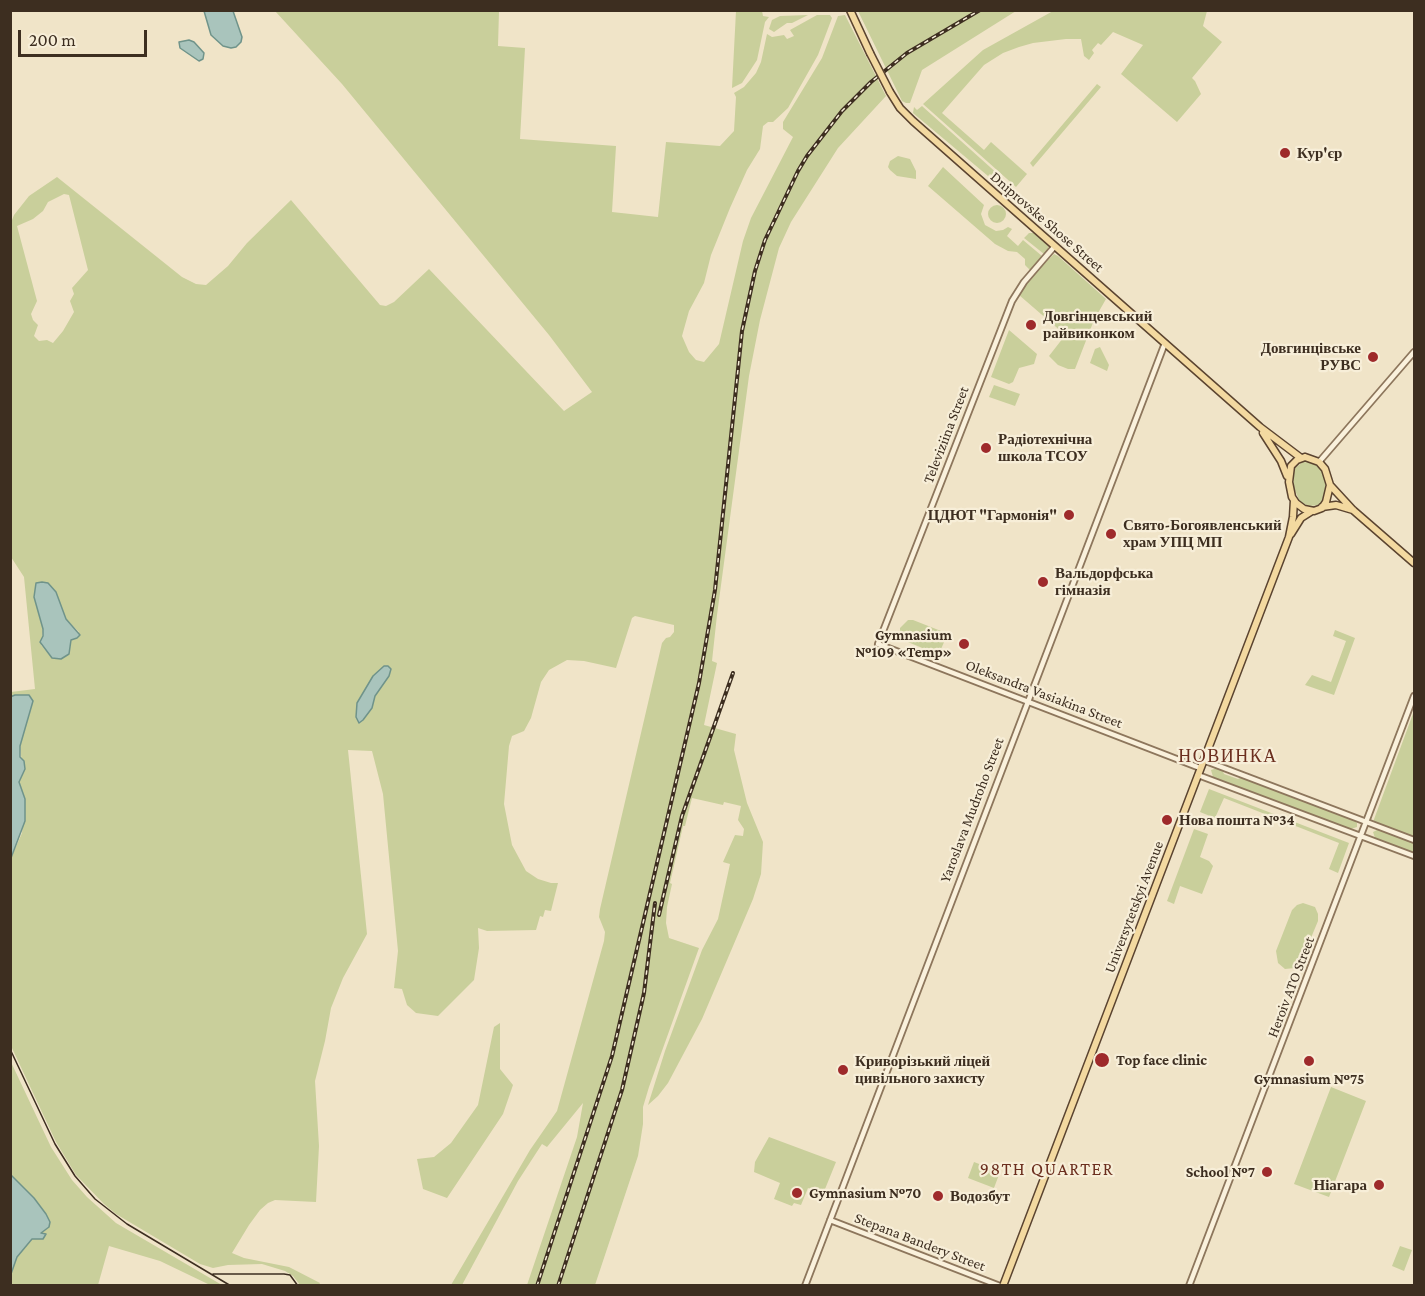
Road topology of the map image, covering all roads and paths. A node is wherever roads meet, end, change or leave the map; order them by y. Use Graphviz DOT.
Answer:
graph roads {
  1 [pos="850,10"];
  2 [pos="1055,246"];
  3 [pos="1165,343"];
  4 [pos="1414,352"];
  5 [pos="1260,427"];
  6 [pos="1301,458"];
  7 [pos="1320,462"];
  8 [pos="1288,478"];
  9 [pos="1330,484"];
  10 [pos="1294,500"];
  11 [pos="1322,508"];
  12 [pos="1353,510"];
  13 [pos="1314,511"];
  14 [pos="1289,537"];
  15 [pos="1414,563"];
  16 [pos="878,644"];
  17 [pos="1414,696"];
  18 [pos="1027,701"];
  19 [pos="1203,760"];
  20 [pos="1199,771"];
  21 [pos="1366,822"];
  22 [pos="1361,836"];
  23 [pos="1414,840"];
  24 [pos="1414,856"];
  25 [pos="830,1220"];
  26 [pos="805,1286"];
  27 [pos="1002,1286"];
  28 [pos="1189,1286"];
  1 -- 2 [label="main road, Dniprovske Shose Street, bridge"];
  2 -- 3 [label="main road, Dniprovske Shose Street"];
  2 -- 16 [label="street, Televiziina Street"];
  3 -- 5 [label="main road, Dniprovske Shose Street"];
  3 -- 18 [label="street, Yaroslava Mudroho Street"];
  4 -- 7 [label="street"];
  5 -- 6 [label="main road"];
  5 -- 8 [label="main road"];
  6 -- 7 [label="main road"];
  6 -- 8 [label="main road"];
  7 -- 9 [label="main road"];
  8 -- 10 [label="main road"];
  9 -- 11 [label="main road"];
  9 -- 12 [label="main road"];
  10 -- 13 [label="main road"];
  10 -- 14 [label="main road"];
  11 -- 12 [label="main road"];
  11 -- 13 [label="main road"];
  12 -- 15 [label="main road"];
  13 -- 14 [label="main road"];
  14 -- 19 [label="main road, Universytetskyi Avenue"];
  16 -- 18 [label="street, Oleksandra Vasiakina Street"];
  17 -- 21 [label="street, Heroiv ATO Street"];
  18 -- 20 [label="street, Oleksandra Vasiakina Street"];
  18 -- 25 [label="street, Yaroslava Mudroho Street"];
  19 -- 20 [label="main road, Universytetskyi Avenue"];
  19 -- 21 [label="street"];
  20 -- 22 [label="street, Oleksandra Vasiakina Street"];
  20 -- 27 [label="main road, Universytetskyi Avenue"];
  21 -- 22 [label="street, Heroiv ATO Street"];
  21 -- 23 [label="street"];
  22 -- 24 [label="street, Oleksandra Vasiakina Street"];
  22 -- 28 [label="street, Heroiv ATO Street"];
  25 -- 26 [label="street, Yaroslava Mudroho Street"];
  25 -- 27 [label="street, Stepana Bandery Street"];
}
